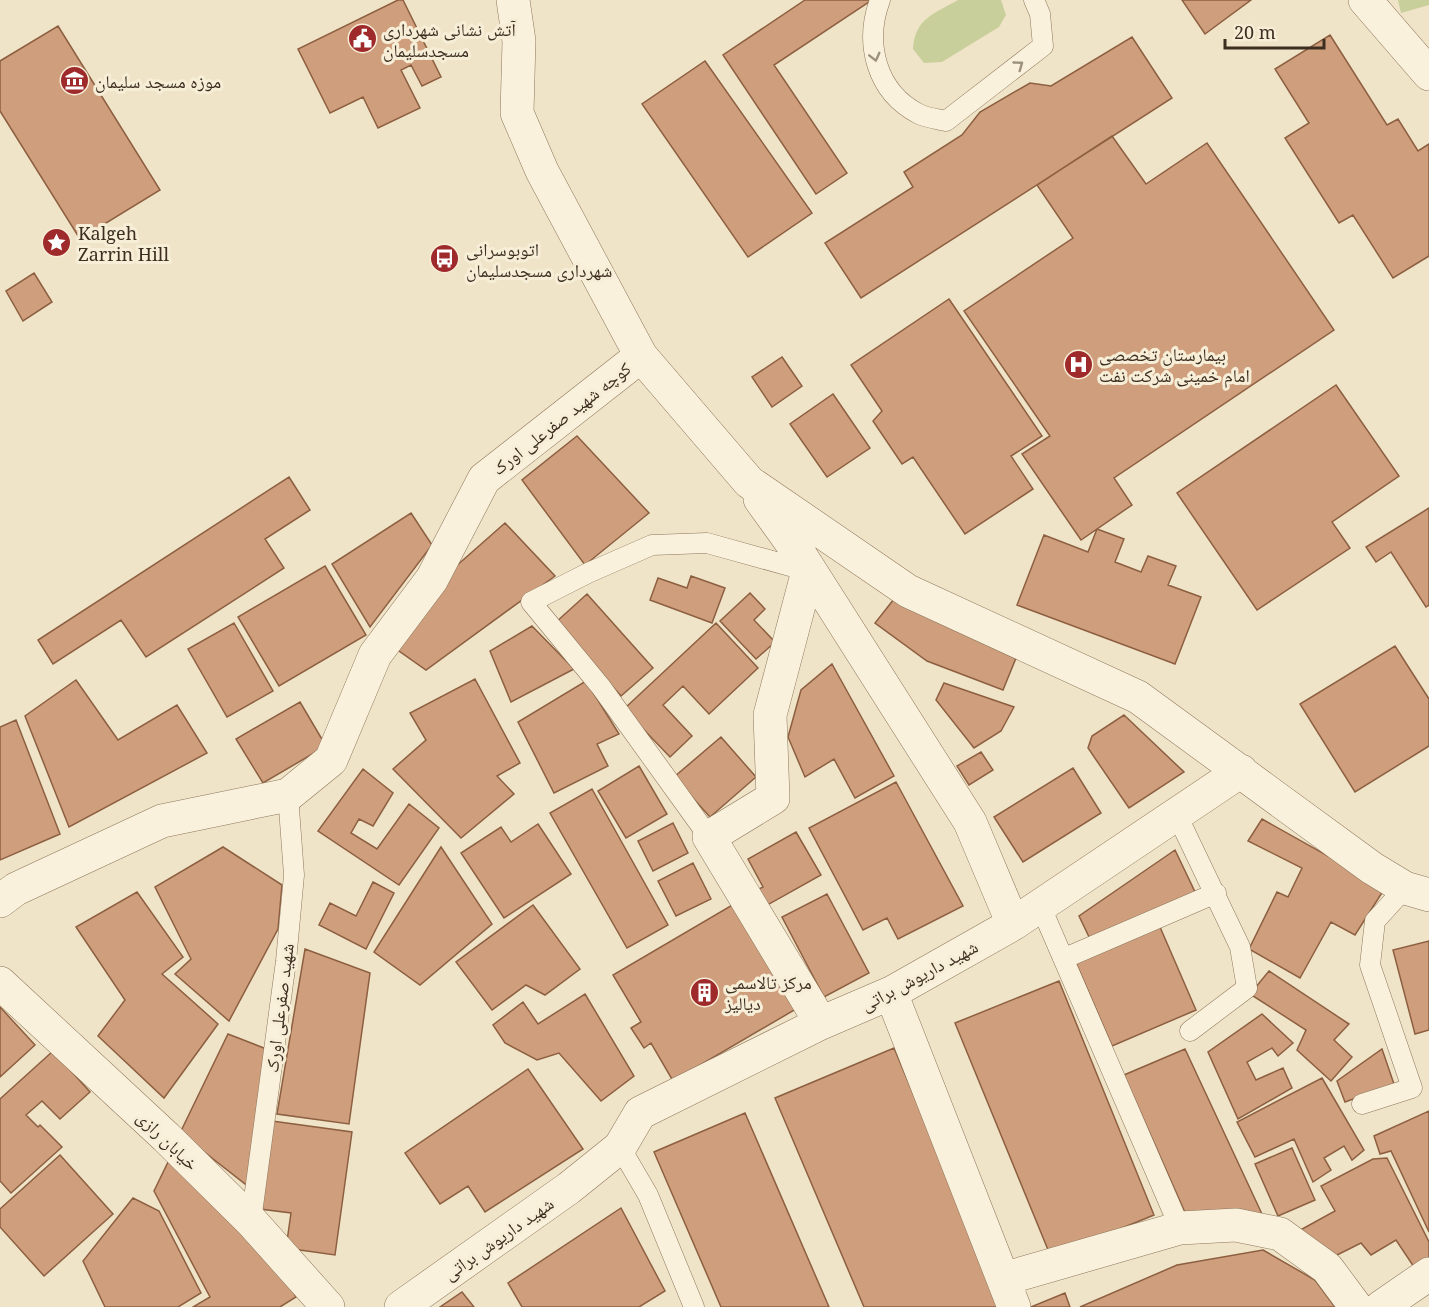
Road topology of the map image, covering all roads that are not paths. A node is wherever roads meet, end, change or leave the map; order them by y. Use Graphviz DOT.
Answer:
graph roads {
  1 [pos="513,0"];
  2 [pos="880,0"];
  3 [pos="1034,0"];
  4 [pos="1365,0"];
  5 [pos="1429,74"];
  6 [pos="641,356"];
  7 [pos="749,482"];
  8 [pos="804,564"];
  9 [pos="1240,771"];
  10 [pos="288,795"];
  11 [pos="1176,813"];
  12 [pos="709,837"];
  13 [pos="1417,891"];
  14 [pos="1216,893"];
  15 [pos="0,901"];
  16 [pos="1040,905"];
  17 [pos="1013,924"];
  18 [pos="1065,958"];
  19 [pos="0,983"];
  20 [pos="891,993"];
  21 [pos="821,1023"];
  22 [pos="1190,1031"];
  23 [pos="1362,1104"];
  24 [pos="620,1147"];
  25 [pos="251,1221"];
  26 [pos="1180,1228"];
  27 [pos="1429,1274"];
  28 [pos="1008,1293"];
  29 [pos="328,1307"];
  30 [pos="401,1307"];
  31 [pos="694,1307"];
  32 [pos="1356,1307"];
  33 [pos="1381,1307"];
  1 -- 6 [label="street"];
  2 -- 3 [label="lane, one-way"];
  4 -- 5 [label="street"];
  6 -- 7 [label="street"];
  6 -- 10 [label="street, کوچه شهید صفرعلی اورک"];
  7 -- 8 [label="street"];
  7 -- 9 [label="street"];
  8 -- 12 [label="street"];
  8 -- 12 [label="lane"];
  8 -- 17 [label="street"];
  9 -- 11 [label="street, شهید داریوش براتی"];
  9 -- 13 [label="street"];
  10 -- 15 [label="street, کوچه شهید صفرعلی اورک"];
  10 -- 25 [label="lane, شهید صفرعلی اورک"];
  11 -- 14 [label="lane"];
  11 -- 16 [label="street, شهید داریوش براتی"];
  12 -- 21 [label="street"];
  13 -- 23 [label="lane"];
  14 -- 18 [label="lane"];
  14 -- 22 [label="lane"];
  16 -- 17 [label="street, شهید داریوش براتی"];
  16 -- 18 [label="lane"];
  17 -- 20 [label="street, شهید داریوش براتی"];
  18 -- 26 [label="lane"];
  19 -- 25 [label="street, خیابان رازی"];
  20 -- 21 [label="street, شهید داریوش براتی"];
  20 -- 28 [label="street"];
  21 -- 24 [label="street, شهید داریوش براتی"];
  24 -- 30 [label="street, شهید داریوش براتی"];
  24 -- 31 [label="lane"];
  25 -- 29 [label="street, خیابان رازی"];
  26 -- 28 [label="street"];
  26 -- 32 [label="street"];
  27 -- 33 [label="street"];
}
